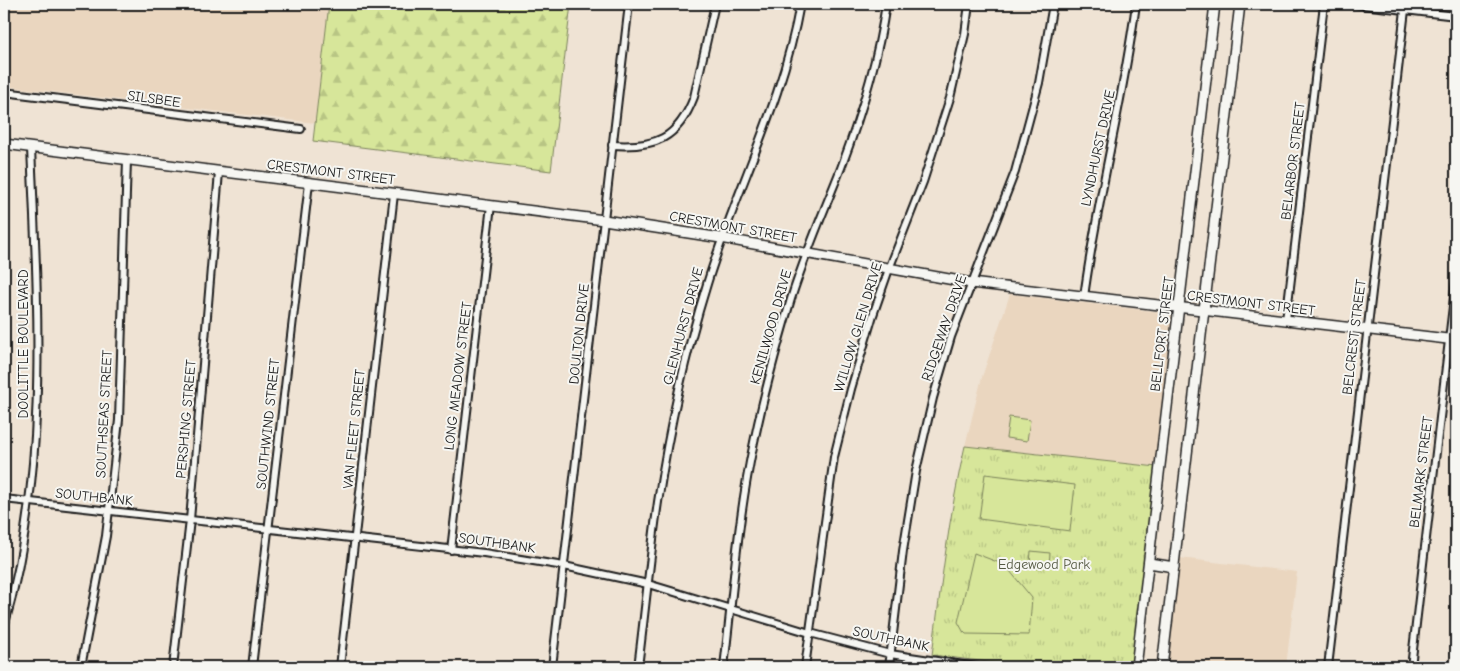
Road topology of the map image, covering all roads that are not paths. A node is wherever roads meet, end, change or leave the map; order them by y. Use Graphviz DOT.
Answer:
graph roads {
  1 [pos="629,4"];
  2 [pos="715,4"];
  3 [pos="800,4"];
  4 [pos="886,4"];
  5 [pos="969,4"];
  6 [pos="1053,4"];
  7 [pos="1136,4"];
  8 [pos="1215,4"];
  9 [pos="1240,4"];
  10 [pos="1324,4"];
  11 [pos="1354,4"];
  12 [pos="1405,10"];
  13 [pos="1456,16"];
  14 [pos="4,92"];
  15 [pos="301,129"];
  16 [pos="4,144"];
  17 [pos="612,145"];
  18 [pos="31,148"];
  19 [pos="127,160"];
  20 [pos="219,172"];
  21 [pos="309,183"];
  22 [pos="394,194"];
  23 [pos="491,205"];
  24 [pos="604,220"];
  25 [pos="721,238"];
  26 [pos="805,254"];
  27 [pos="888,269"];
  28 [pos="1456,280"];
  29 [pos="972,283"];
  30 [pos="1084,297"];
  31 [pos="1179,308"];
  32 [pos="1204,310"];
  33 [pos="1286,320"];
  34 [pos="1367,330"];
  35 [pos="1453,340"];
  36 [pos="4,499"];
  37 [pos="28,503"];
  38 [pos="110,510"];
  39 [pos="190,520"];
  40 [pos="268,529"];
  41 [pos="355,539"];
  42 [pos="451,550"];
  43 [pos="1149,563"];
  44 [pos="564,566"];
  45 [pos="1174,567"];
  46 [pos="648,584"];
  47 [pos="731,610"];
  48 [pos="4,627"];
  49 [pos="810,633"];
  50 [pos="890,654"];
  51 [pos="81,667"];
  52 [pos="173,667"];
  53 [pos="252,667"];
  54 [pos="340,667"];
  55 [pos="552,667"];
  56 [pos="638,667"];
  57 [pos="724,667"];
  58 [pos="805,667"];
  59 [pos="889,667"];
  60 [pos="974,667"];
  61 [pos="1136,667"];
  62 [pos="1162,667"];
  63 [pos="1328,667"];
  64 [pos="1411,667"];
  1 -- 17 [label="street, DOULTON DRIVE"];
  2 -- 17 [label="street"];
  3 -- 25 [label="street, GLENHURST DRIVE"];
  4 -- 26 [label="street, KENILWOOD DRIVE"];
  5 -- 27 [label="street, WILLOW GLEN DRIVE"];
  6 -- 29 [label="street, RIDGEWAY DRIVE"];
  7 -- 30 [label="street, LYNDHURST DRIVE"];
  8 -- 31 [label="street, BELLFORT STREET"];
  9 -- 32 [label="street"];
  10 -- 33 [label="street, BELARBOR STREET"];
  11 -- 12 [label="street"];
  12 -- 13 [label="street"];
  12 -- 34 [label="street, BELCREST STREET"];
  14 -- 15 [label="street, SILSBEE"];
  16 -- 18 [label="street, CRESTMONT STREET"];
  17 -- 24 [label="street, DOULTON DRIVE"];
  18 -- 19 [label="street, CRESTMONT STREET"];
  18 -- 37 [label="street, DOOLITTLE BOULEVARD"];
  19 -- 20 [label="street, CRESTMONT STREET"];
  19 -- 38 [label="street, SOUTHSEAS STREET"];
  20 -- 21 [label="street, CRESTMONT STREET"];
  20 -- 39 [label="street, PERSHING STREET"];
  21 -- 22 [label="street, CRESTMONT STREET"];
  21 -- 40 [label="street, SOUTHWIND STREET"];
  22 -- 23 [label="street, CRESTMONT STREET"];
  22 -- 41 [label="street, VAN FLEET STREET"];
  23 -- 24 [label="street, CRESTMONT STREET"];
  23 -- 42 [label="street, LONG MEADOW STREET"];
  24 -- 25 [label="street, CRESTMONT STREET"];
  24 -- 44 [label="street, DOULTON DRIVE"];
  25 -- 26 [label="street, CRESTMONT STREET"];
  25 -- 46 [label="street, GLENHURST DRIVE"];
  26 -- 27 [label="street, CRESTMONT STREET"];
  26 -- 47 [label="street, KENILWOOD DRIVE"];
  27 -- 29 [label="street, CRESTMONT STREET"];
  27 -- 49 [label="street, WILLOW GLEN DRIVE"];
  28 -- 35 [label="street, BELMARK STREET"];
  29 -- 30 [label="street, CRESTMONT STREET"];
  29 -- 50 [label="street, RIDGEWAY DRIVE"];
  30 -- 31 [label="street, CRESTMONT STREET"];
  31 -- 32 [label="street, CRESTMONT STREET"];
  31 -- 43 [label="street, BELLFORT STREET"];
  32 -- 33 [label="street, CRESTMONT STREET"];
  32 -- 45 [label="street"];
  33 -- 34 [label="street, CRESTMONT STREET"];
  34 -- 35 [label="street, CRESTMONT STREET"];
  34 -- 63 [label="street, BELCREST STREET"];
  35 -- 64 [label="street, BELMARK STREET"];
  36 -- 37 [label="street, SOUTHBANK"];
  37 -- 38 [label="street, SOUTHBANK"];
  37 -- 48 [label="street, DOOLITTLE BOULEVARD"];
  38 -- 39 [label="street, SOUTHBANK"];
  38 -- 51 [label="street, SOUTHSEAS STREET"];
  39 -- 40 [label="street, SOUTHBANK"];
  39 -- 52 [label="street, PERSHING STREET"];
  40 -- 41 [label="street, SOUTHBANK"];
  40 -- 53 [label="street, SOUTHWIND STREET"];
  41 -- 42 [label="street, SOUTHBANK"];
  41 -- 54 [label="street, VAN FLEET STREET"];
  42 -- 44 [label="street, SOUTHBANK"];
  43 -- 45 [label="street"];
  43 -- 61 [label="street, BELLFORT STREET"];
  44 -- 46 [label="street, SOUTHBANK"];
  44 -- 55 [label="street, DOULTON DRIVE"];
  45 -- 62 [label="street"];
  46 -- 47 [label="street, SOUTHBANK"];
  46 -- 56 [label="street, GLENHURST DRIVE"];
  47 -- 49 [label="street, SOUTHBANK"];
  47 -- 57 [label="street, KENILWOOD DRIVE"];
  49 -- 50 [label="street, SOUTHBANK"];
  49 -- 58 [label="street, WILLOW GLEN DRIVE"];
  50 -- 59 [label="street, RIDGEWAY DRIVE"];
  50 -- 60 [label="street, SOUTHBANK"];
}
